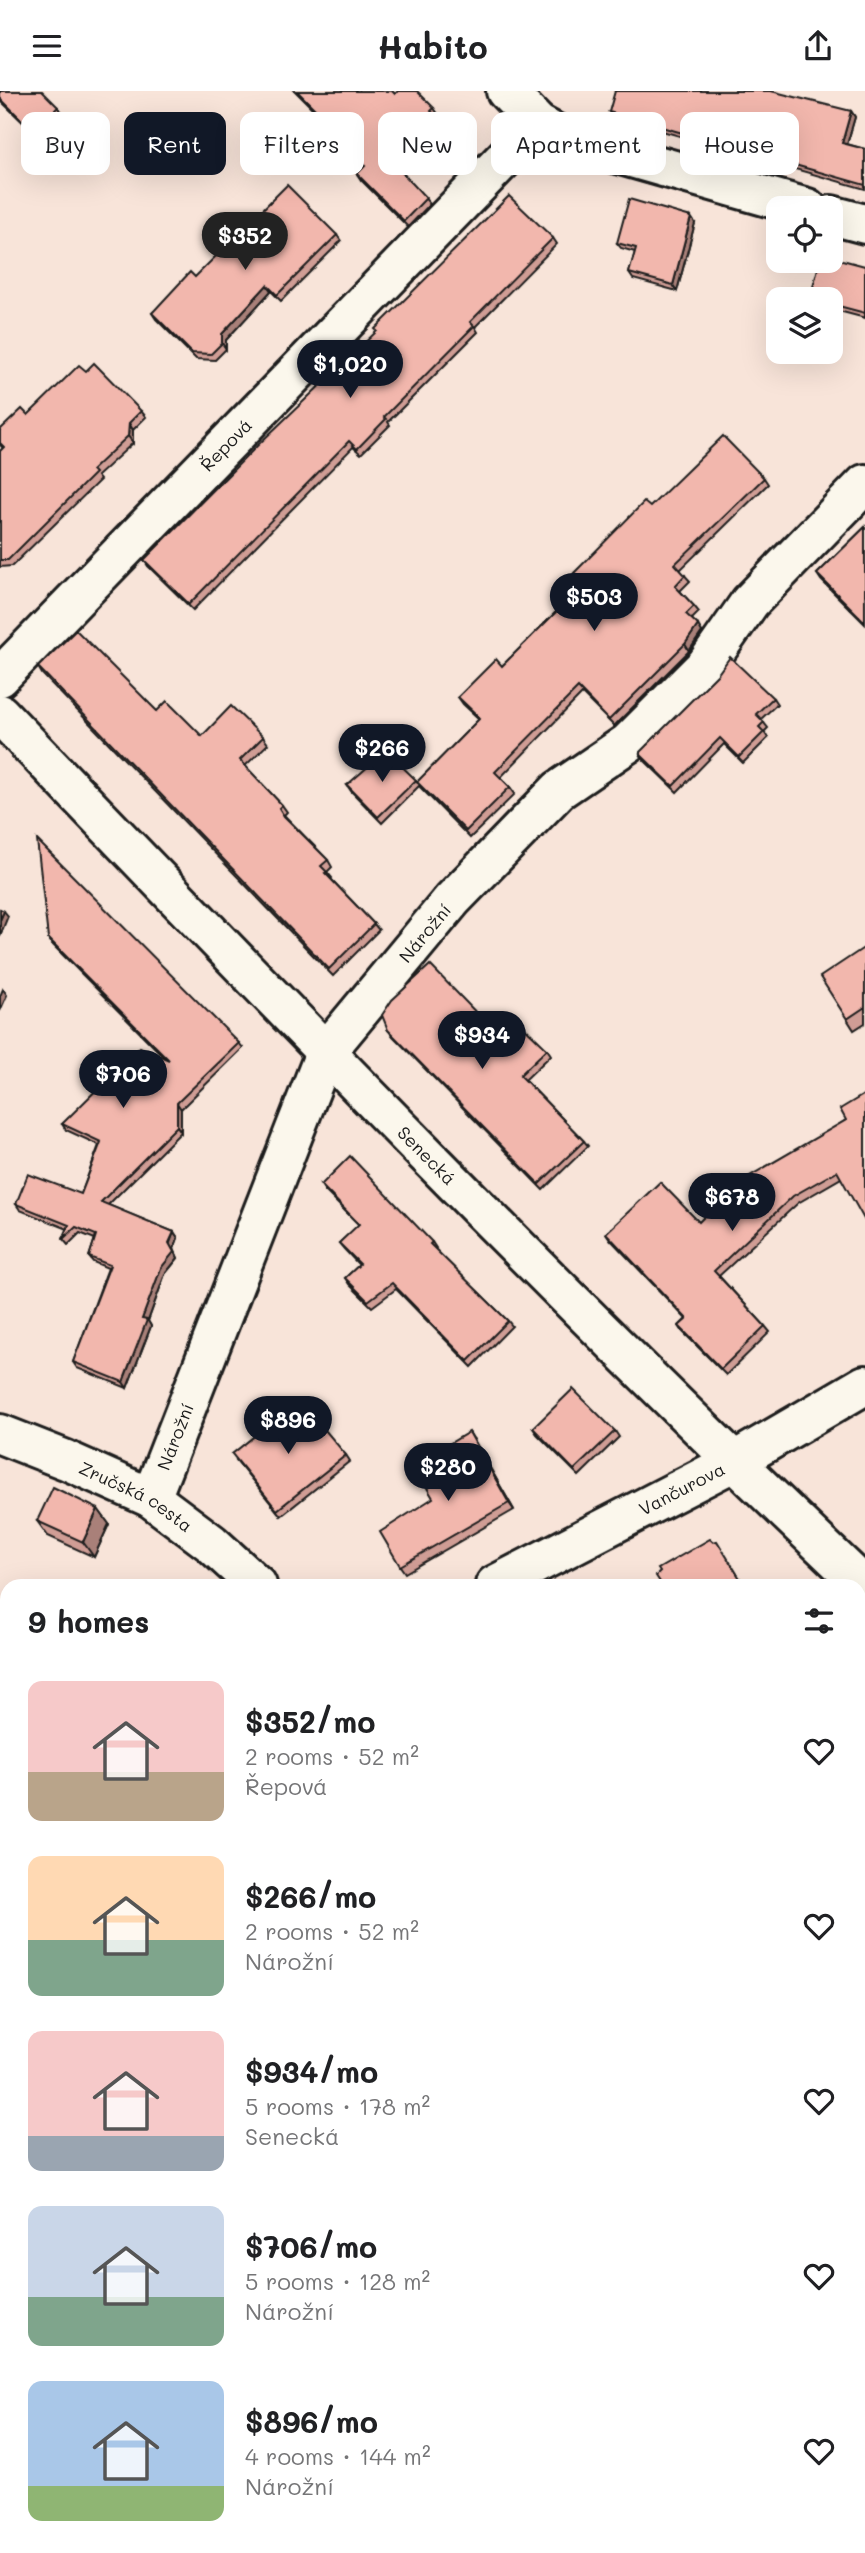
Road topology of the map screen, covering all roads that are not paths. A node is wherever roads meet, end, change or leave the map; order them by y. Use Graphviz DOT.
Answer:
graph roads {
  1 [pos="506,91"];
  2 [pos="526,112"];
  3 [pos="666,169"];
  4 [pos="491,172"];
  5 [pos="766,197"];
  6 [pos="843,218"];
  7 [pos="865,224"];
  8 [pos="865,484"];
  9 [pos="0,677"];
  10 [pos="0,714"];
  11 [pos="325,1053"];
  12 [pos="865,1385"];
  13 [pos="0,1434"];
  14 [pos="733,1462"];
  15 [pos="151,1498"];
  16 [pos="250,1579"];
  17 [pos="507,1579"];
  18 [pos="857,1579"];
  1 -- 2 [label="street"];
  3 -- 5 [label="street"];
  4 -- 9 [label="street, Řepová"];
  6 -- 7 [label="street"];
  8 -- 11 [label="street, Nárožní"];
  10 -- 11 [label="street, Senecká"];
  11 -- 14 [label="street, Senecká"];
  11 -- 15 [label="street, Nárožní"];
  12 -- 14 [label="street, Vančurova"];
  13 -- 15 [label="street, Zručská cesta"];
  14 -- 17 [label="street, Vančurova"];
  14 -- 18 [label="street, Senecká"];
  15 -- 16 [label="street, Zručská cesta"];
}
